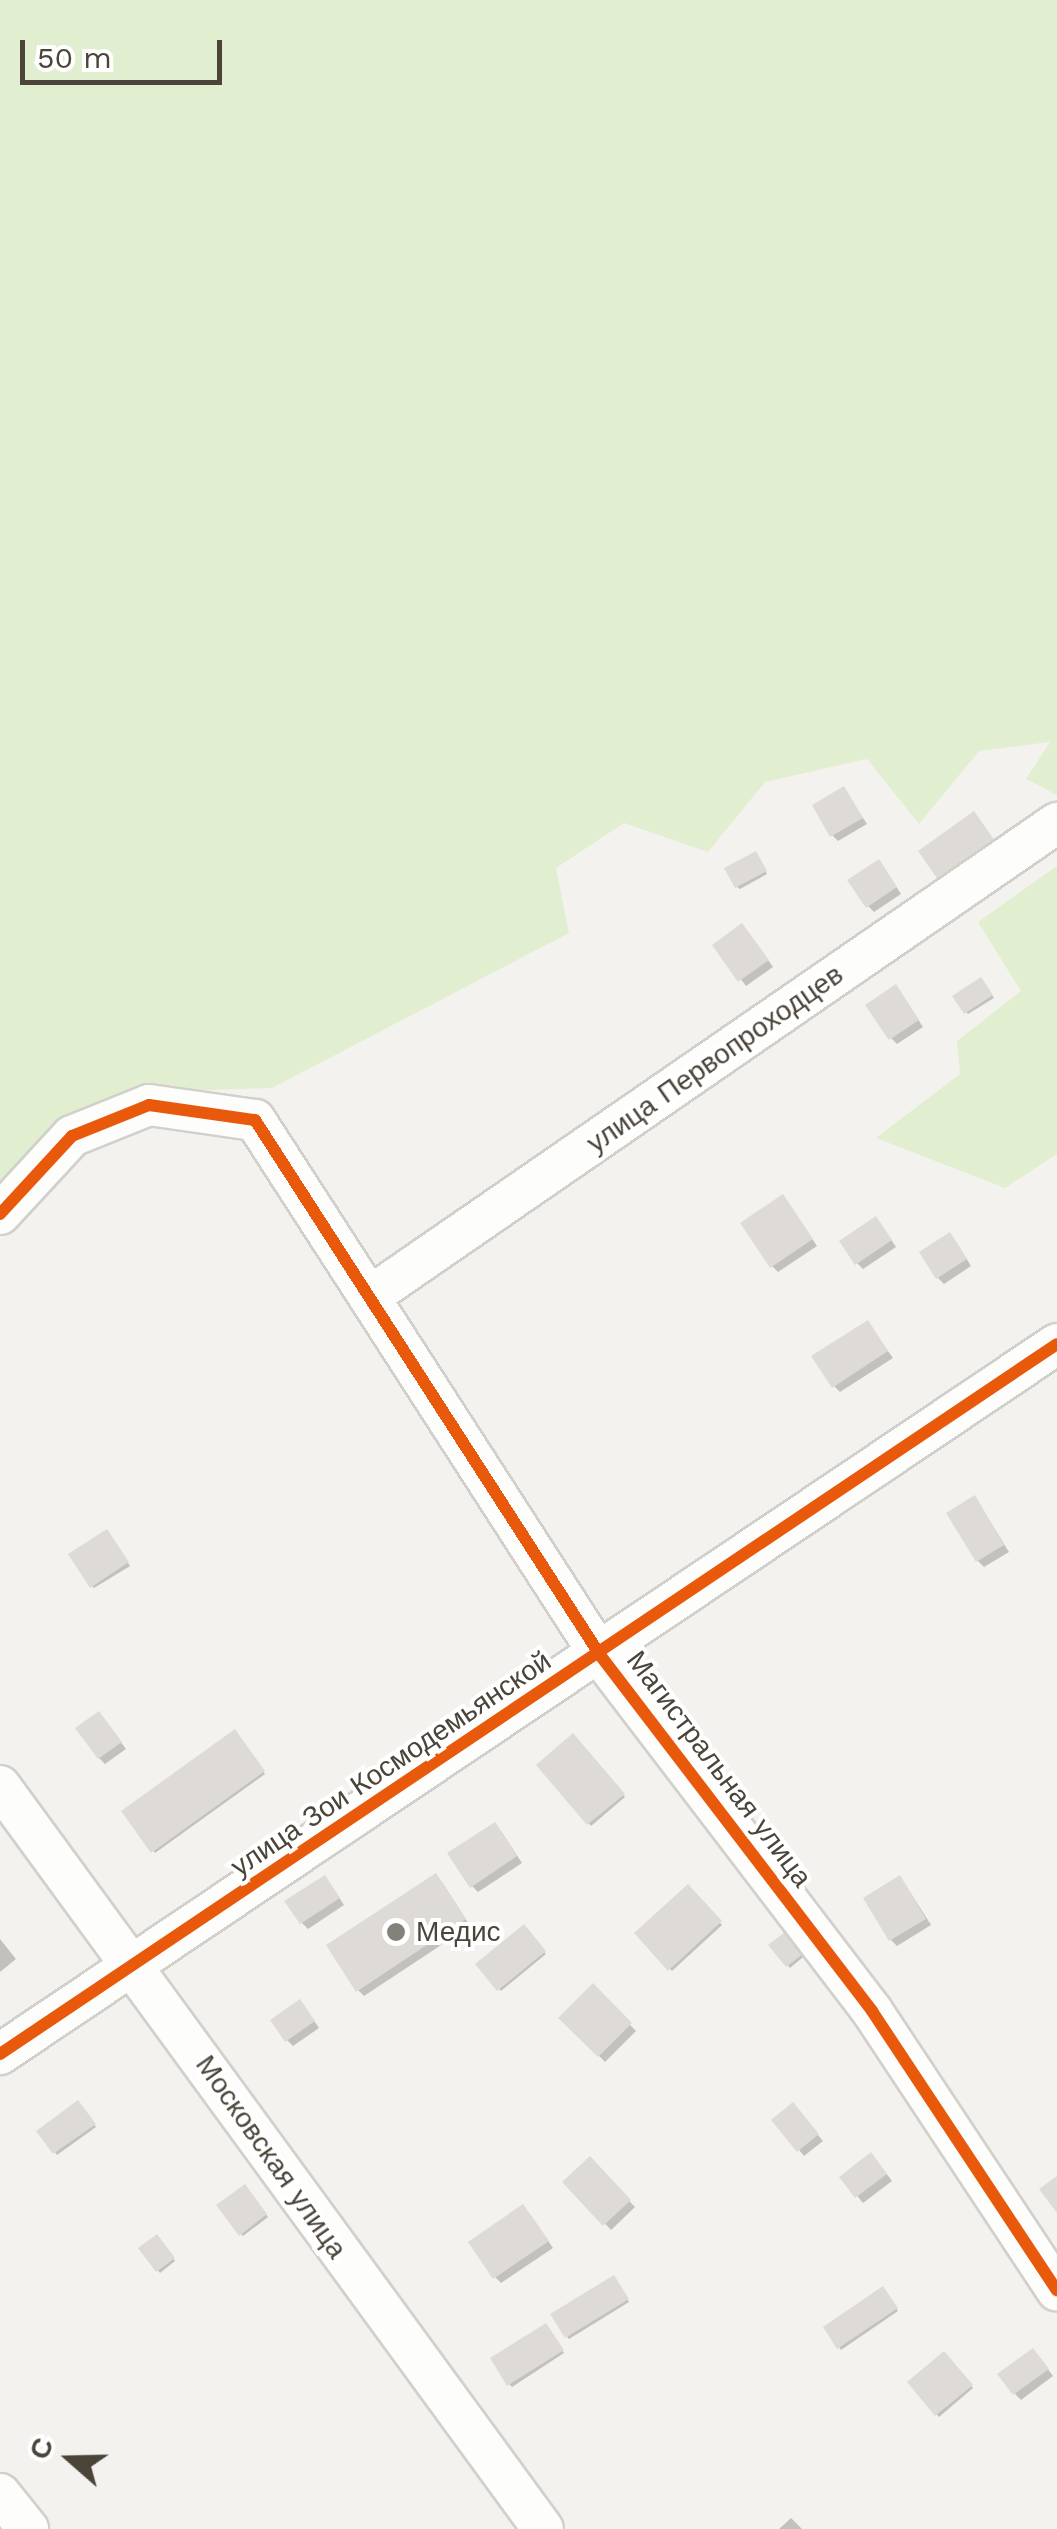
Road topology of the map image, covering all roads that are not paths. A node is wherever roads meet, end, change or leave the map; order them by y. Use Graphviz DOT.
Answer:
graph roads {
  1 [pos="1057,823"];
  2 [pos="0,1214"];
  3 [pos="372,1295"];
  4 [pos="1057,1344"];
  5 [pos="600,1655"];
  6 [pos="0,1786"];
  7 [pos="135,1965"];
  8 [pos="0,2054"];
  9 [pos="1057,2290"];
  10 [pos="0,2494"];
  11 [pos="28,2529"];
  12 [pos="542,2529"];
  1 -- 3 [label="street, улица Первопроходцев"];
  2 -- 3 [label="street, Магистральная улица"];
  3 -- 5 [label="street, Магистральная улица"];
  4 -- 5 [label="street, улица Зои Космодемьянской"];
  5 -- 7 [label="street, улица Зои Космодемьянской"];
  5 -- 9 [label="street, Магистральная улица"];
  6 -- 7 [label="street, Московская улица"];
  7 -- 8 [label="street, улица Зои Космодемьянской"];
  7 -- 12 [label="street, Московская улица"];
  10 -- 11 [label="street"];
}
